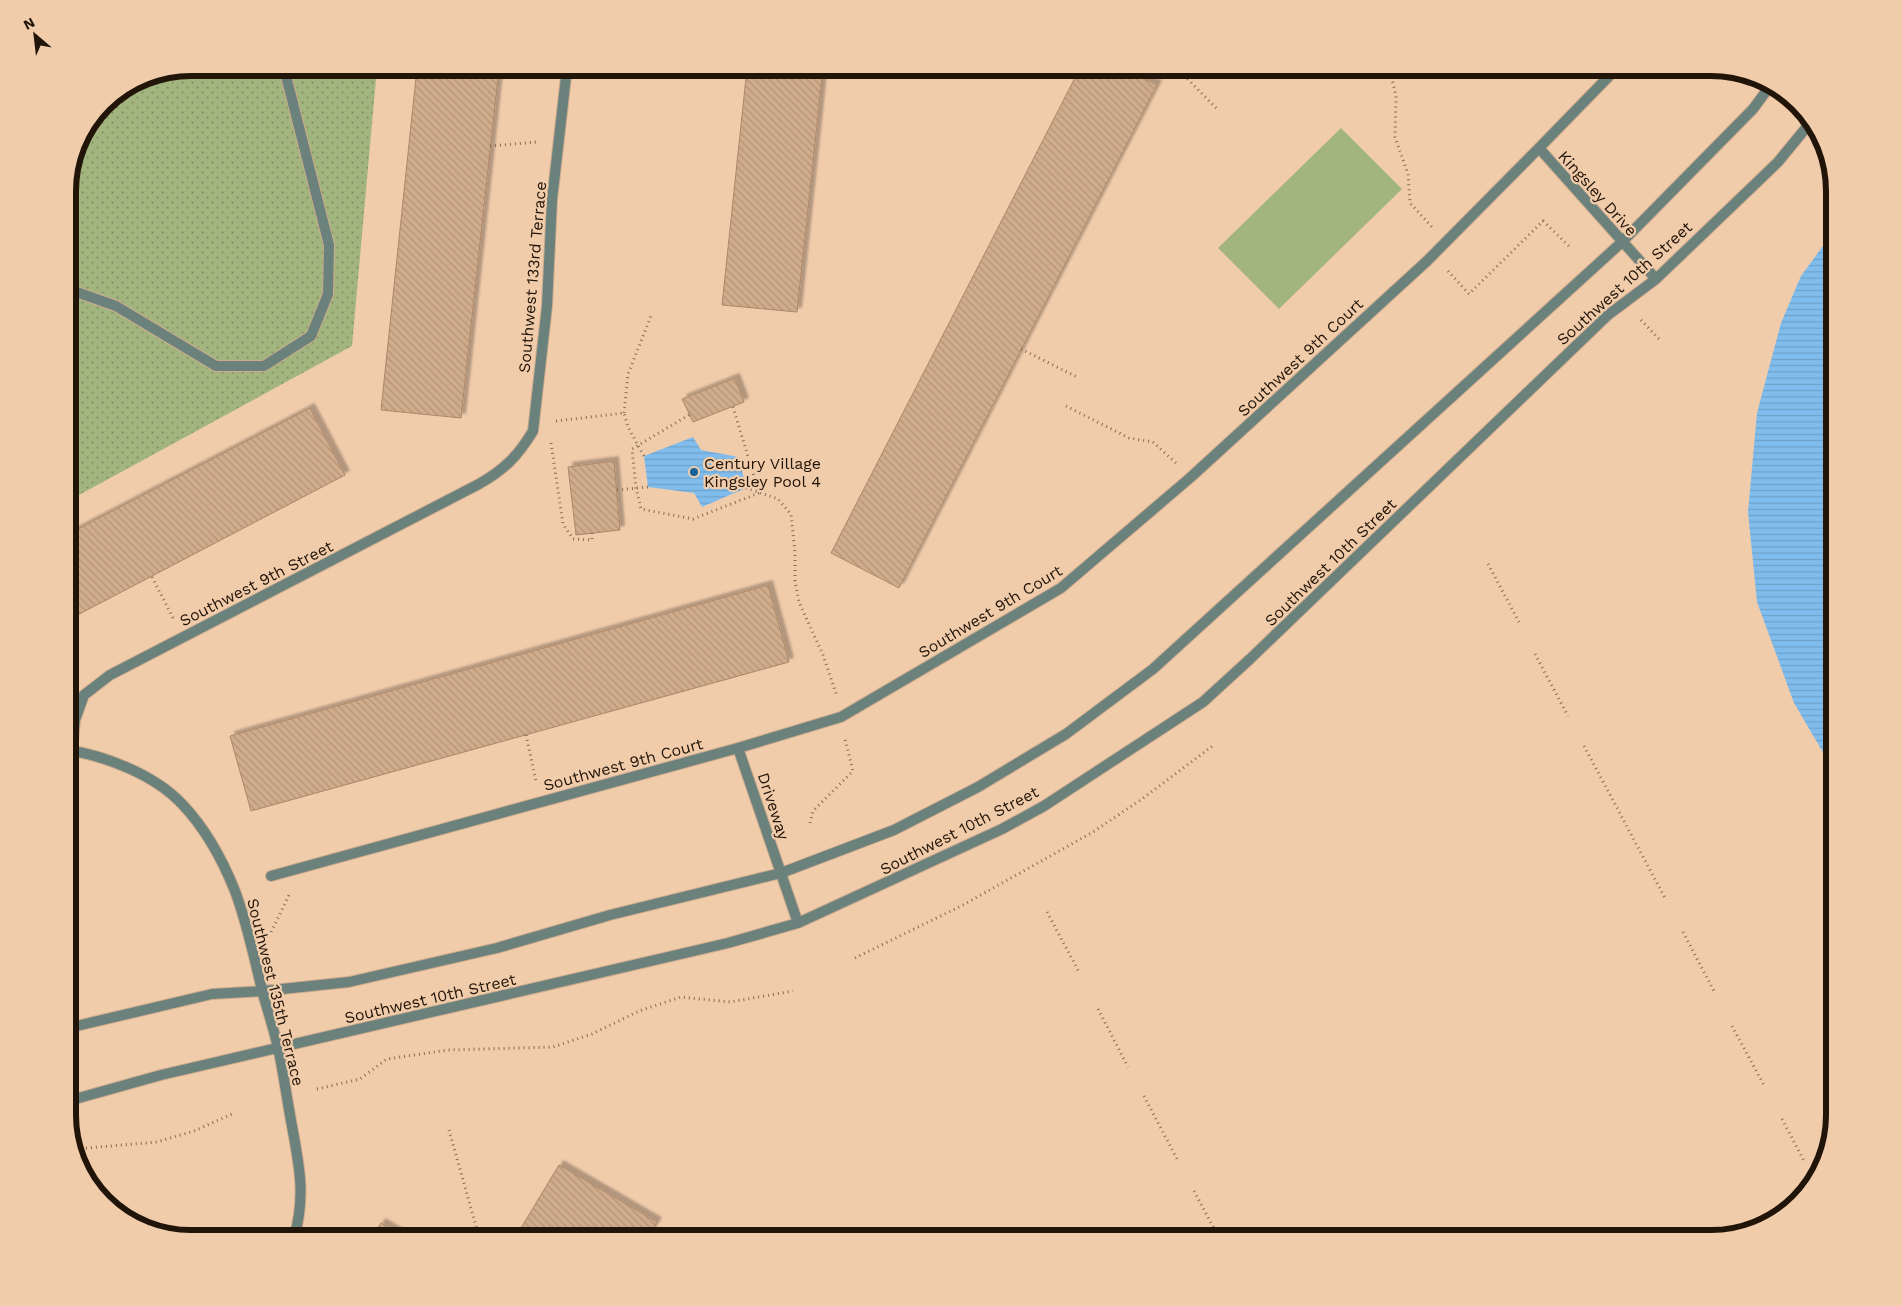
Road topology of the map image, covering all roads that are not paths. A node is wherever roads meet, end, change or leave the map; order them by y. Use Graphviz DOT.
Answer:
graph roads {
  1 [pos="286,76"];
  2 [pos="566,76"];
  3 [pos="1609,76"];
  4 [pos="1766,91"];
  5 [pos="1806,128"];
  6 [pos="1539,148"];
  7 [pos="1622,242"];
  8 [pos="1656,279"];
  9 [pos="76,292"];
  10 [pos="495,475"];
  11 [pos="76,720"];
  12 [pos="738,748"];
  13 [pos="76,752"];
  14 [pos="781,873"];
  15 [pos="271,876"];
  16 [pos="798,923"];
  17 [pos="263,991"];
  18 [pos="76,1026"];
  19 [pos="278,1049"];
  20 [pos="76,1099"];
  21 [pos="296,1230"];
  1 -- 9 [label="street"];
  2 -- 10 [label="street, Southwest 133rd Terrace"];
  3 -- 6 [label="street, Southwest 9th Court"];
  4 -- 7 [label="street, Southwest 10th Street"];
  5 -- 8 [label="street, Southwest 10th Street"];
  6 -- 7 [label="street, Kingsley Drive"];
  6 -- 12 [label="street, Southwest 9th Court"];
  7 -- 8 [label="street, Kingsley Drive"];
  7 -- 14 [label="street, Southwest 10th Street"];
  8 -- 16 [label="street, Southwest 10th Street"];
  10 -- 11 [label="street, Southwest 9th Street"];
  12 -- 14 [label="street, Driveway"];
  12 -- 15 [label="street, Southwest 9th Court"];
  13 -- 17 [label="street, Southwest 135th Terrace"];
  14 -- 16 [label="street"];
  14 -- 17 [label="street, Southwest 10th Street"];
  16 -- 19 [label="street, Southwest 10th Street"];
  17 -- 18 [label="street, Southwest 10th Street"];
  17 -- 19 [label="street, Southwest 135th Terrace"];
  19 -- 20 [label="street, Southwest 10th Street"];
  19 -- 21 [label="street, Southwest 135th Terrace"];
}
